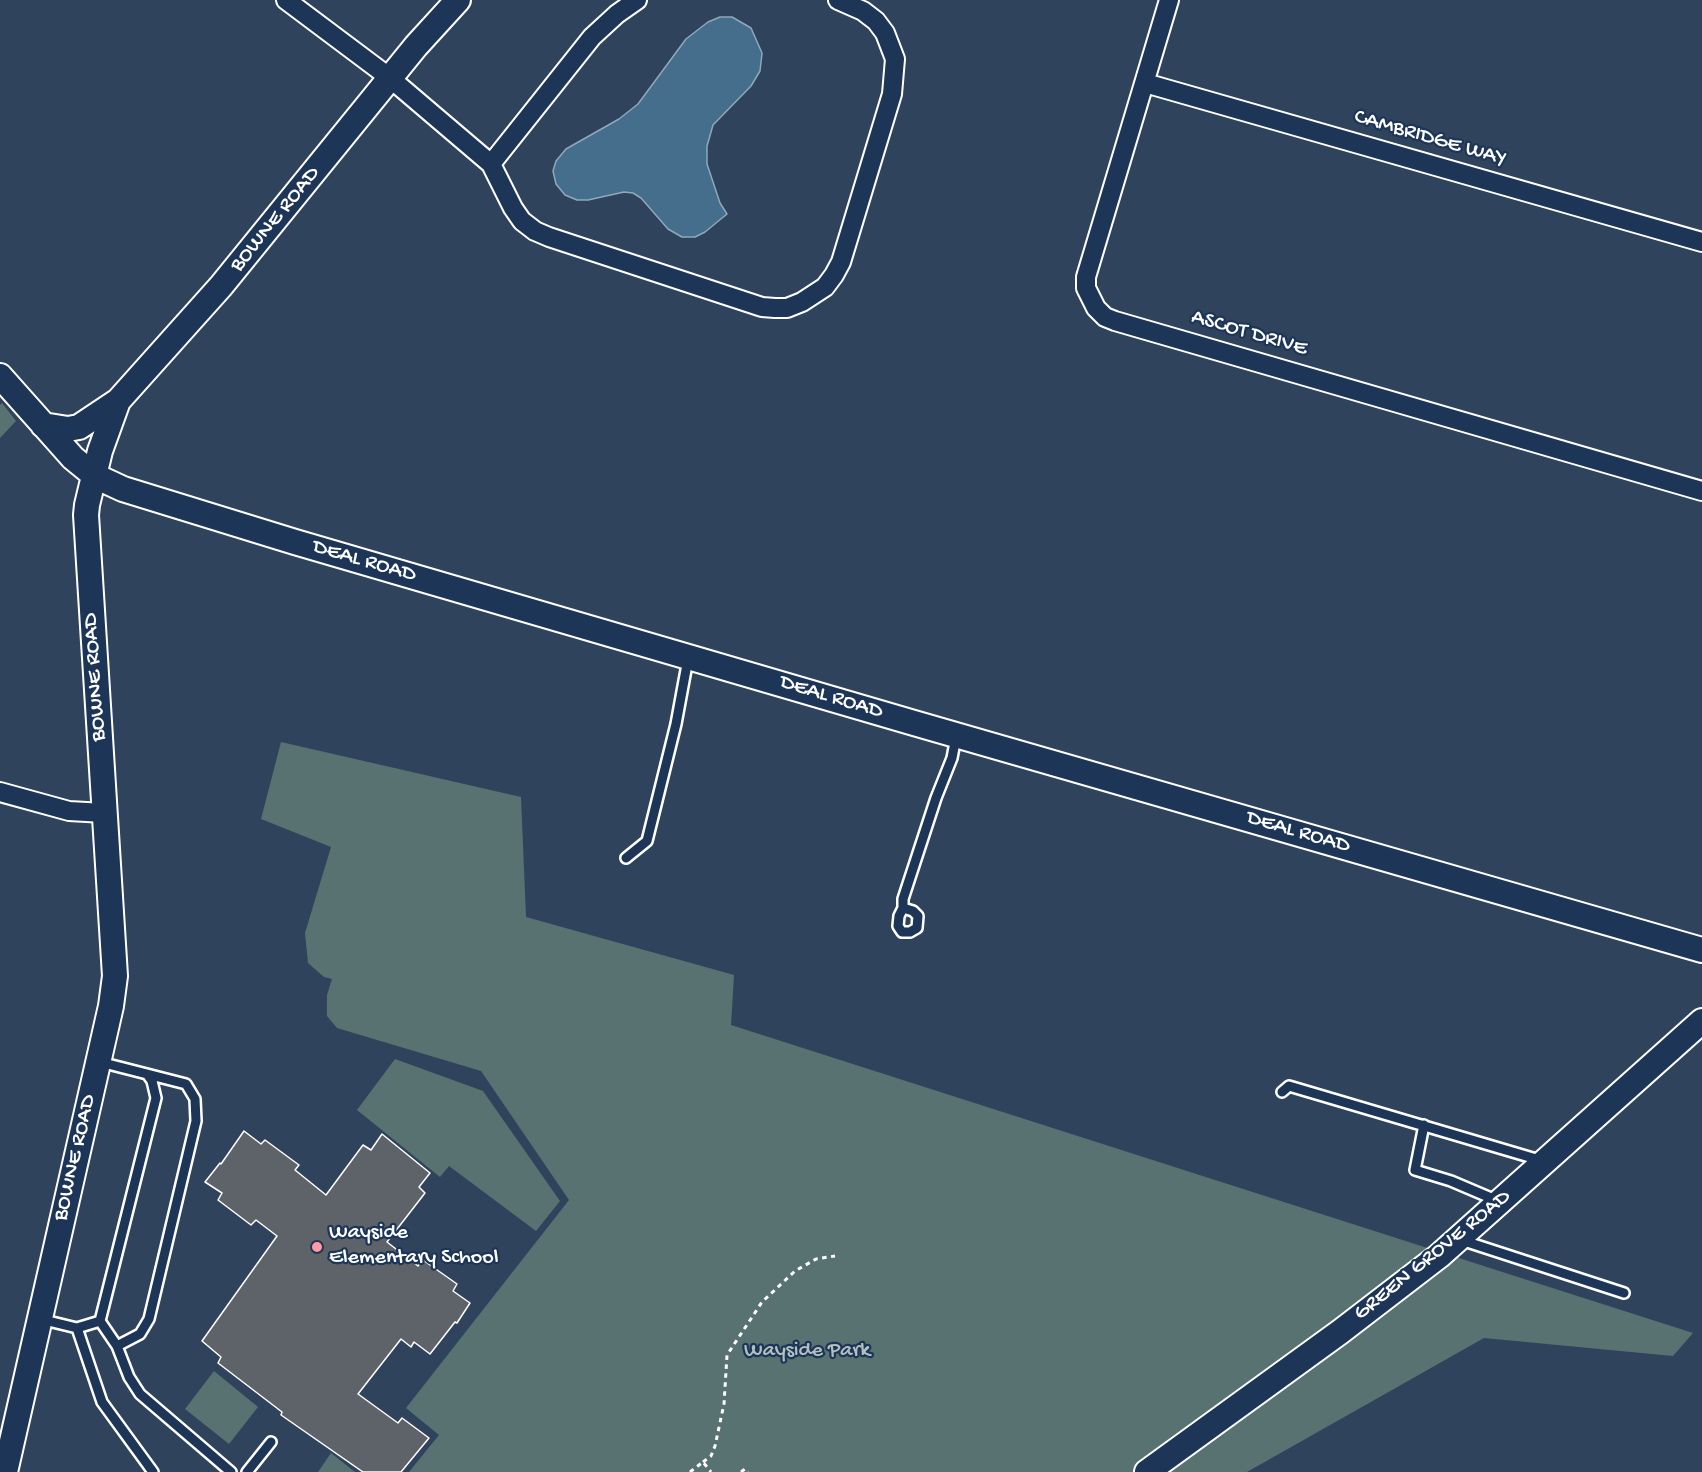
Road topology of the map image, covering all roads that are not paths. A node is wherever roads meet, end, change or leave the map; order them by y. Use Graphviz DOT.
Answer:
graph roads {
  1 [pos="286,0"];
  2 [pos="458,0"];
  3 [pos="637,0"];
  4 [pos="838,0"];
  5 [pos="1169,0"];
  6 [pos="390,78"];
  7 [pos="1145,83"];
  8 [pos="491,164"];
  9 [pos="1702,242"];
  10 [pos="0,376"];
  11 [pos="118,401"];
  12 [pos="43,425"];
  13 [pos="95,477"];
  14 [pos="1702,491"];
  15 [pos="688,656"];
  16 [pos="957,735"];
  17 [pos="0,792"];
  18 [pos="104,813"];
  19 [pos="626,858"];
  20 [pos="903,908"];
  21 [pos="1702,950"];
  22 [pos="1702,1021"];
  23 [pos="98,1062"];
  24 [pos="147,1074"];
  25 [pos="1282,1092"];
  26 [pos="1424,1125"];
  27 [pos="1545,1162"];
  28 [pos="1500,1202"];
  29 [pos="1459,1239"];
  30 [pos="1624,1293"];
  31 [pos="40,1319"];
  32 [pos="100,1321"];
  33 [pos="77,1328"];
  34 [pos="117,1346"];
  35 [pos="271,1442"];
  36 [pos="5,1472"];
  37 [pos="153,1472"];
  38 [pos="231,1472"];
  39 [pos="247,1472"];
  40 [pos="1147,1472"];
  1 -- 6 [label="street"];
  2 -- 6 [label="street, BOWNE ROAD"];
  3 -- 8 [label="street"];
  4 -- 8 [label="street"];
  5 -- 7 [label="street, ASCOT DRIVE"];
  6 -- 8 [label="street"];
  6 -- 11 [label="street, BOWNE ROAD"];
  7 -- 9 [label="street, CAMBRIDGE WAY"];
  7 -- 14 [label="street, ASCOT DRIVE"];
  10 -- 12 [label="street, DEAL ROAD"];
  11 -- 12 [label="street"];
  11 -- 13 [label="street, BOWNE ROAD"];
  12 -- 13 [label="street, DEAL ROAD"];
  13 -- 15 [label="street, DEAL ROAD"];
  13 -- 18 [label="street, BOWNE ROAD"];
  15 -- 16 [label="street, DEAL ROAD"];
  15 -- 19 [label="lane"];
  16 -- 20 [label="lane"];
  16 -- 21 [label="street, DEAL ROAD"];
  17 -- 18 [label="street"];
  18 -- 23 [label="street, BOWNE ROAD"];
  22 -- 27 [label="street, GREEN GROVE ROAD"];
  23 -- 24 [label="lane"];
  23 -- 31 [label="street, BOWNE ROAD"];
  24 -- 32 [label="lane"];
  24 -- 34 [label="lane"];
  25 -- 26 [label="lane"];
  26 -- 27 [label="lane"];
  26 -- 28 [label="lane"];
  27 -- 28 [label="street, GREEN GROVE ROAD"];
  28 -- 29 [label="street, GREEN GROVE ROAD"];
  29 -- 30 [label="lane"];
  29 -- 40 [label="street, GREEN GROVE ROAD"];
  31 -- 33 [label="lane"];
  31 -- 36 [label="street, BOWNE ROAD"];
  32 -- 33 [label="lane"];
  32 -- 34 [label="lane"];
  33 -- 37 [label="lane"];
  34 -- 38 [label="lane"];
  35 -- 39 [label="lane"];
}
